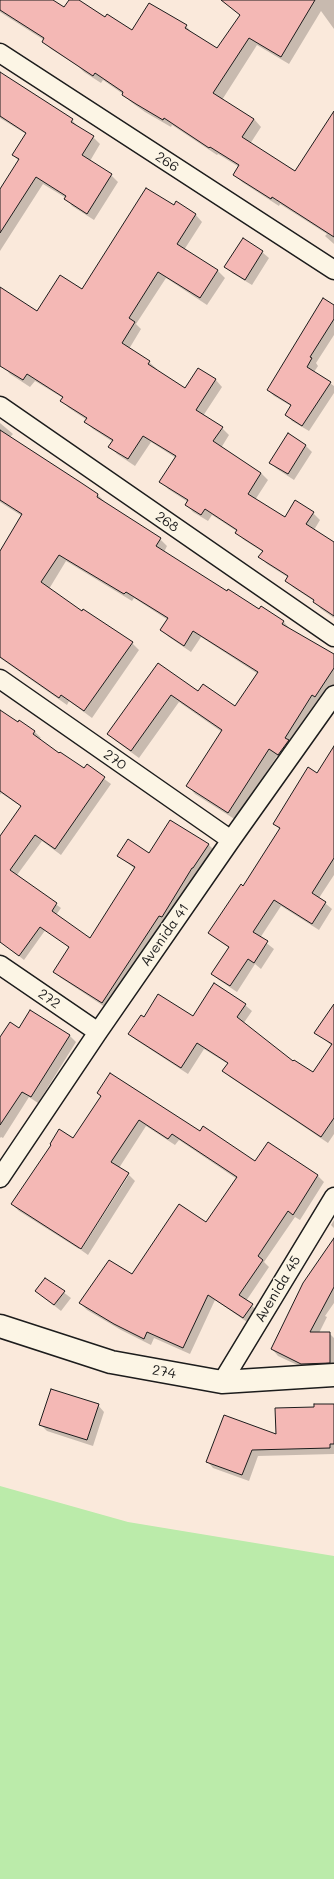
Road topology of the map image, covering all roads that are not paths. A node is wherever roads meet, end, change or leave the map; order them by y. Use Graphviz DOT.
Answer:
graph roads {
  1 [pos="0,53"];
  2 [pos="334,270"];
  3 [pos="0,406"];
  4 [pos="334,637"];
  5 [pos="0,679"];
  6 [pos="334,695"];
  7 [pos="231,840"];
  8 [pos="0,965"];
  9 [pos="98,1032"];
  10 [pos="0,1178"];
  11 [pos="334,1197"];
  12 [pos="0,1326"];
  13 [pos="334,1375"];
  14 [pos="222,1382"];
  1 -- 2 [label="street, 266"];
  3 -- 4 [label="street, 268"];
  5 -- 7 [label="street, 270"];
  6 -- 7 [label="street, Avenida 41"];
  7 -- 9 [label="street, Avenida 41"];
  8 -- 9 [label="street, 272"];
  9 -- 10 [label="street, Avenida 41"];
  11 -- 14 [label="street, Avenida 45"];
  12 -- 14 [label="street, 274"];
  13 -- 14 [label="street, 274"];
}
